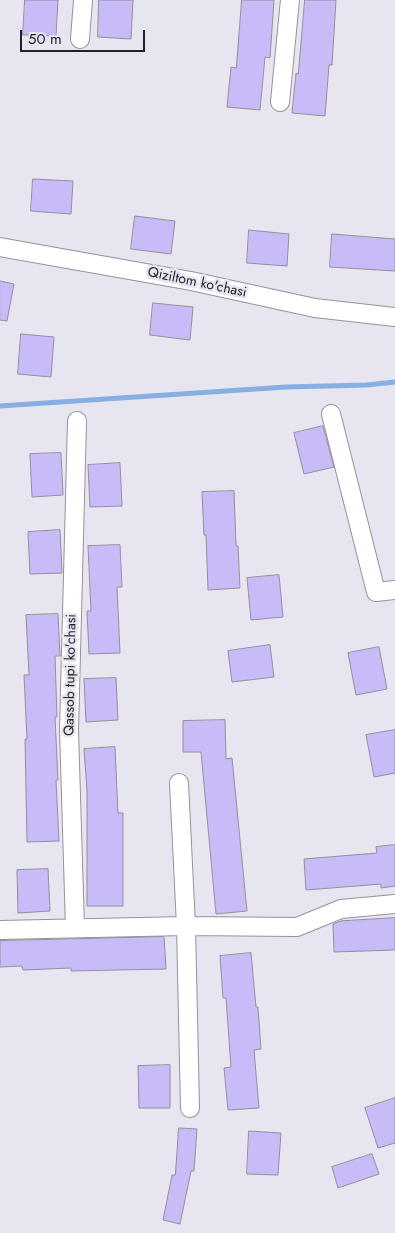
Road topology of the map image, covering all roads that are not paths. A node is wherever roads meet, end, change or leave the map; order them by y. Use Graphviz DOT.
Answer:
graph roads {
  1 [pos="83,0"];
  2 [pos="290,0"];
  3 [pos="80,40"];
  4 [pos="280,102"];
  5 [pos="0,247"];
  6 [pos="395,316"];
  7 [pos="331,414"];
  8 [pos="77,421"];
  9 [pos="395,590"];
  10 [pos="179,783"];
  11 [pos="395,904"];
  12 [pos="186,926"];
  13 [pos="75,928"];
  14 [pos="0,930"];
  15 [pos="190,1108"];
  1 -- 3 [label="street"];
  2 -- 4 [label="street"];
  5 -- 6 [label="street, Qiziltom ko'chasi"];
  7 -- 9 [label="street"];
  8 -- 13 [label="street, Qassob tupi ko'chasi"];
  10 -- 12 [label="street"];
  11 -- 12 [label="street"];
  12 -- 13 [label="street"];
  12 -- 15 [label="street"];
  13 -- 14 [label="street"];
}
